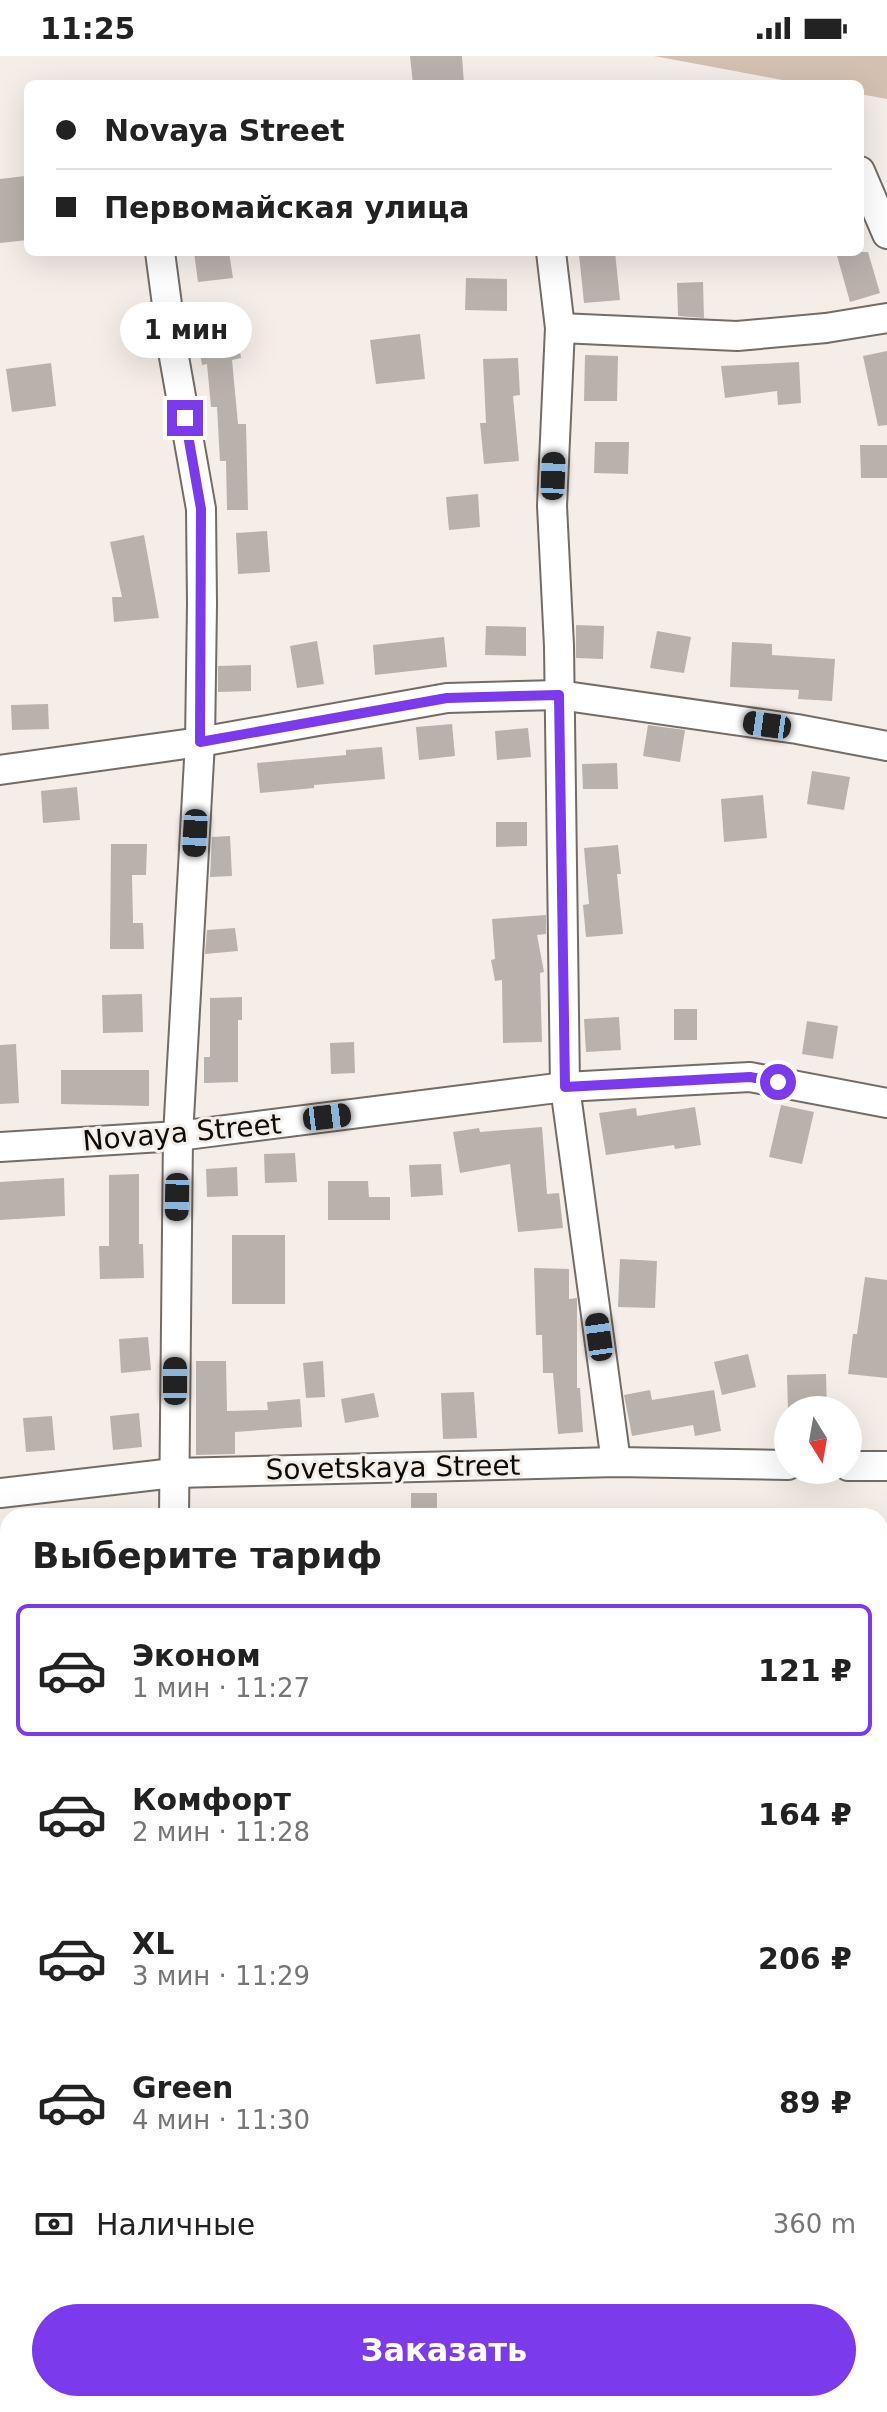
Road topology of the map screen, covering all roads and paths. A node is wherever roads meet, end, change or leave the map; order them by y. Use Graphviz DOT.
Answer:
graph roads {
  1 [pos="864,180"];
  2 [pos="887,234"];
  3 [pos="161,256"];
  4 [pos="551,256"];
  5 [pos="887,318"];
  6 [pos="560,328"];
  7 [pos="559,695"];
  8 [pos="200,742"];
  9 [pos="887,746"];
  10 [pos="0,770"];
  11 [pos="565,1087"];
  12 [pos="887,1103"];
  13 [pos="178,1136"];
  14 [pos="0,1147"];
  15 [pos="616,1462"];
  16 [pos="774,1465"];
  17 [pos="862,1466"];
  18 [pos="887,1466"];
  19 [pos="174,1473"];
  20 [pos="0,1493"];
  21 [pos="174,1508"];
  1 -- 2 [label="street"];
  3 -- 8 [label="street"];
  4 -- 6 [label="street"];
  5 -- 6 [label="street"];
  6 -- 7 [label="street"];
  7 -- 8 [label="street"];
  7 -- 9 [label="street"];
  7 -- 11 [label="street"];
  8 -- 10 [label="street"];
  8 -- 13 [label="street"];
  11 -- 12 [label="street, Novaya Street"];
  11 -- 13 [label="street, Novaya Street"];
  11 -- 15 [label="street"];
  13 -- 14 [label="street, Novaya Street"];
  13 -- 19 [label="street"];
  15 -- 16 [label="street, Sovetskaya Street"];
  15 -- 19 [label="street, Sovetskaya Street"];
  17 -- 18 [label="street"];
  19 -- 20 [label="street, Sovetskaya Street"];
  19 -- 21 [label="street"];
}
